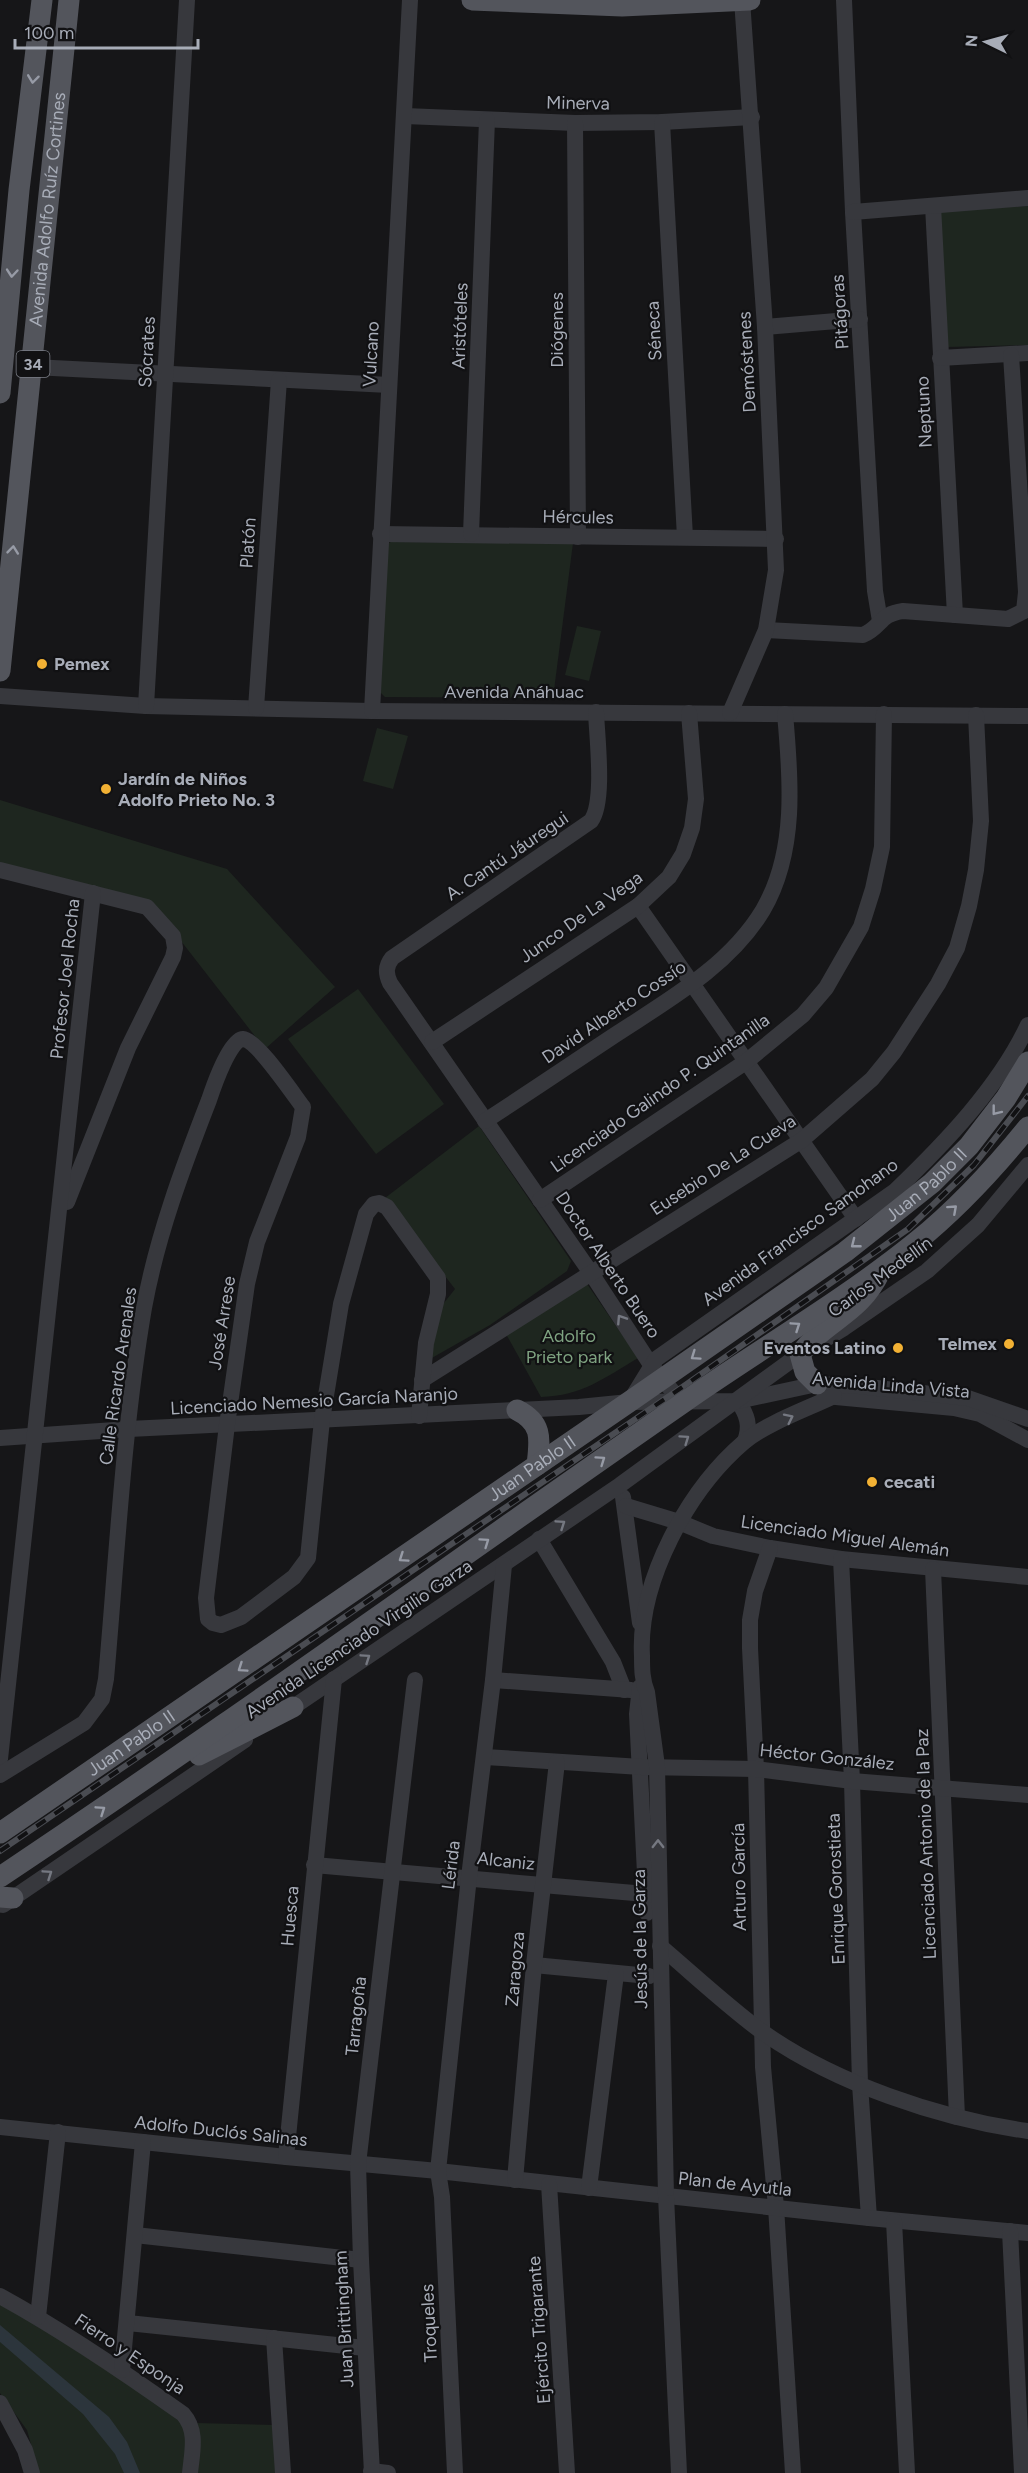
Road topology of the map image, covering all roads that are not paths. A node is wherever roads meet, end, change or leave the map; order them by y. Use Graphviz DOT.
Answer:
graph roads {
  1 [pos="42,0"];
  2 [pos="69,0"];
  3 [pos="187,0"];
  4 [pos="410,0"];
  5 [pos="472,0"];
  6 [pos="742,0"];
  7 [pos="750,0"];
  8 [pos="844,0"];
  9 [pos="515,2"];
  10 [pos="622,3"];
  11 [pos="405,116"];
  12 [pos="752,117"];
  13 [pos="488,120"];
  14 [pos="662,122"];
  15 [pos="576,123"];
  16 [pos="1028,198"];
  17 [pos="933,206"];
  18 [pos="853,212"];
  19 [pos="860,319"];
  20 [pos="765,327"];
  21 [pos="1020,354"];
  22 [pos="2,356"];
  23 [pos="940,358"];
  24 [pos="33,367"];
  25 [pos="165,374"];
  26 [pos="279,380"];
  27 [pos="388,385"];
  28 [pos="0,393"];
  29 [pos="380,534"];
  30 [pos="471,534"];
  31 [pos="578,537"];
  32 [pos="685,537"];
  33 [pos="776,539"];
  34 [pos="955,615"];
  35 [pos="880,621"];
  36 [pos="766,630"];
  37 [pos="0,671"];
  38 [pos="0,696"];
  39 [pos="146,706"];
  40 [pos="256,708"];
  41 [pos="372,711"];
  42 [pos="596,712"];
  43 [pos="689,713"];
  44 [pos="730,713"];
  45 [pos="785,714"];
  46 [pos="884,714"];
  47 [pos="976,715"];
  48 [pos="1028,716"];
  49 [pos="0,870"];
  50 [pos="93,893"];
  51 [pos="638,906"];
  52 [pos="387,967"];
  53 [pos="693,984"];
  54 [pos="1028,1025"];
  55 [pos="432,1042"];
  56 [pos="747,1061"];
  57 [pos="1028,1062"];
  58 [pos="303,1107"];
  59 [pos="485,1121"];
  60 [pos="1028,1128"];
  61 [pos="802,1140"];
  62 [pos="1028,1165"];
  63 [pos="540,1200"];
  64 [pos="856,1219"];
  65 [pos="59,1222"];
  66 [pos="882,1267"];
  67 [pos="591,1273"];
  68 [pos="800,1354"];
  69 [pos="657,1372"];
  70 [pos="422,1380"];
  71 [pos="826,1390"];
  72 [pos="738,1401"];
  73 [pos="629,1402"];
  74 [pos="682,1403"];
  75 [pos="517,1410"];
  76 [pos="419,1416"];
  77 [pos="1028,1419"];
  78 [pos="322,1420"];
  79 [pos="226,1425"];
  80 [pos="129,1429"];
  81 [pos="36,1435"];
  82 [pos="0,1438"];
  83 [pos="1028,1440"];
  84 [pos="745,1442"];
  85 [pos="537,1465"];
  86 [pos="620,1485"];
  87 [pos="626,1506"];
  88 [pos="679,1522"];
  89 [pos="539,1539"];
  90 [pos="770,1548"];
  91 [pos="841,1558"];
  92 [pos="504,1564"];
  93 [pos="933,1569"];
  94 [pos="1028,1577"];
  95 [pos="641,1632"];
  96 [pos="334,1679"];
  97 [pos="415,1680"];
  98 [pos="494,1680"];
  99 [pos="638,1689"];
  100 [pos="293,1707"];
  101 [pos="485,1758"];
  102 [pos="0,1759"];
  103 [pos="557,1762"];
  104 [pos="649,1766"];
  105 [pos="756,1769"];
  106 [pos="0,1775"];
  107 [pos="852,1781"];
  108 [pos="132,1789"];
  109 [pos="944,1789"];
  110 [pos="1028,1795"];
  111 [pos="0,1833"];
  112 [pos="314,1865"];
  113 [pos="392,1873"];
  114 [pos="0,1877"];
  115 [pos="469,1877"];
  116 [pos="543,1885"];
  117 [pos="652,1895"];
  118 [pos="4,1901"];
  119 [pos="660,1946"];
  120 [pos="534,1965"];
  121 [pos="616,1974"];
  122 [pos="649,1976"];
  123 [pos="762,2031"];
  124 [pos="860,2084"];
  125 [pos="957,2117"];
  126 [pos="0,2127"];
  127 [pos="58,2132"];
  128 [pos="1028,2132"];
  129 [pos="143,2142"];
  130 [pos="286,2157"];
  131 [pos="358,2164"];
  132 [pos="438,2171"];
  133 [pos="515,2180"];
  134 [pos="549,2184"];
  135 [pos="589,2188"];
  136 [pos="663,2196"];
  137 [pos="776,2207"];
  138 [pos="869,2218"];
  139 [pos="894,2220"];
  140 [pos="1010,2231"];
  141 [pos="1028,2233"];
  142 [pos="135,2235"];
  143 [pos="361,2259"];
  144 [pos="0,2296"];
  145 [pos="38,2317"];
  146 [pos="128,2323"];
  147 [pos="274,2338"];
  148 [pos="365,2348"];
  149 [pos="122,2370"];
  150 [pos="0,2403"];
  151 [pos="377,2472"];
  152 [pos="32,2473"];
  153 [pos="190,2473"];
  154 [pos="283,2473"];
  155 [pos="455,2473"];
  156 [pos="567,2473"];
  157 [pos="679,2473"];
  158 [pos="793,2473"];
  159 [pos="907,2473"];
  160 [pos="1022,2473"];
  1 -- 22 [label="main road, Avenida Adolfo Ruíz Cortines / 34, one-way"];
  2 -- 24 [label="main road, Avenida Adolfo Ruíz Cortines / 34"];
  3 -- 25 [label="street, Sócrates"];
  4 -- 11 [label="street, Vulcano"];
  5 -- 9 [label="main road"];
  6 -- 7 [label="main road"];
  6 -- 10 [label="main road"];
  6 -- 12 [label="street, Demóstenes"];
  8 -- 18 [label="street, Pitágoras"];
  9 -- 10 [label="main road"];
  11 -- 13 [label="street, Minerva"];
  11 -- 27 [label="street, Vulcano"];
  12 -- 14 [label="street, Minerva"];
  12 -- 20 [label="street, Demóstenes"];
  13 -- 15 [label="street, Minerva"];
  13 -- 30 [label="street, Aristóteles"];
  14 -- 15 [label="street, Minerva"];
  14 -- 32 [label="street, Séneca"];
  15 -- 31 [label="street, Diógenes"];
  16 -- 17 [label="street"];
  17 -- 18 [label="street"];
  17 -- 23 [label="street, Neptuno"];
  18 -- 19 [label="street, Pitágoras"];
  19 -- 20 [label="street"];
  19 -- 35 [label="street, Pitágoras"];
  20 -- 33 [label="street, Demóstenes"];
  21 -- 23 [label="street"];
  21 -- 34 [label="street"];
  22 -- 28 [label="main road, Avenida Adolfo Ruíz Cortines / 34"];
  23 -- 34 [label="street, Neptuno"];
  24 -- 25 [label="street"];
  37 -- 24 [label="main road, Avenida Adolfo Ruíz Cortines / 34, one-way"];
  25 -- 26 [label="street"];
  25 -- 39 [label="street, Sócrates"];
  26 -- 27 [label="street"];
  26 -- 40 [label="street, Platón"];
  27 -- 29 [label="street, Vulcano"];
  29 -- 30 [label="street, Hércules"];
  29 -- 41 [label="street, Vulcano"];
  30 -- 31 [label="street, Hércules"];
  31 -- 32 [label="street, Hércules"];
  32 -- 33 [label="street, Hércules"];
  33 -- 36 [label="street, Demóstenes"];
  34 -- 35 [label="street"];
  35 -- 36 [label="street"];
  36 -- 44 [label="street, Demóstenes"];
  38 -- 39 [label="street, Avenida Anáhuac"];
  39 -- 40 [label="street, Avenida Anáhuac"];
  40 -- 41 [label="street, Avenida Anáhuac"];
  41 -- 42 [label="street, Avenida Anáhuac"];
  42 -- 43 [label="street, Avenida Anáhuac"];
  42 -- 52 [label="street, A. Cantú Jáuregui"];
  43 -- 44 [label="street, Avenida Anáhuac"];
  43 -- 51 [label="street, Junco De La Vega"];
  44 -- 45 [label="street, Avenida Anáhuac"];
  45 -- 46 [label="street, Avenida Anáhuac"];
  45 -- 53 [label="street, David Alberto Cossío"];
  46 -- 47 [label="street, Avenida Anáhuac"];
  46 -- 56 [label="street, Licenciado Galindo P. Quintanilla"];
  47 -- 48 [label="street, Avenida Anáhuac"];
  47 -- 61 [label="street, Eusebio De La Cueva"];
  49 -- 50 [label="street"];
  50 -- 65 [label="street, Profesor Joel Rocha"];
  50 -- 65 [label="street, Profesor Joel Rocha"];
  51 -- 53 [label="street"];
  51 -- 55 [label="street, Junco De La Vega"];
  52 -- 55 [label="street, Doctor Alberto Buero"];
  53 -- 56 [label="street"];
  53 -- 59 [label="street, David Alberto Cossío"];
  54 -- 64 [label="street, Avenida Francisco Samohano"];
  55 -- 59 [label="street, Doctor Alberto Buero"];
  56 -- 61 [label="street"];
  56 -- 63 [label="street, Licenciado Galindo P. Quintanilla"];
  57 -- 69 [label="main road, Juan Pablo II, one-way"];
  58 -- 79 [label="street, José Arrese"];
  58 -- 80 [label="street, Calle Ricardo Arenales"];
  59 -- 63 [label="street, Doctor Alberto Buero"];
  66 -- 60 [label="main road, Juan Pablo II, one-way"];
  61 -- 64 [label="street"];
  61 -- 67 [label="street, Eusebio De La Cueva"];
  62 -- 68 [label="street, Carlos Medellín"];
  63 -- 67 [label="street, Doctor Alberto Buero"];
  64 -- 69 [label="street, Avenida Francisco Samohano"];
  65 -- 81 [label="street, Profesor Joel Rocha"];
  66 -- 68 [label="main road"];
  74 -- 66 [label="main road, Juan Pablo II, one-way"];
  69 -- 67 [label="street, Doctor Alberto Buero, one-way"];
  67 -- 70 [label="street, Eusebio De La Cueva"];
  68 -- 71 [label="main road"];
  68 -- 72 [label="street, Carlos Medellín"];
  69 -- 73 [label="main road, Juan Pablo II"];
  69 -- 74 [label="street, Doctor Alberto Buero"];
  70 -- 76 [label="street"];
  70 -- 78 [label="street"];
  71 -- 72 [label="street, Avenida Linda Vista"];
  71 -- 77 [label="street, Avenida Linda Vista"];
  71 -- 83 [label="street, Avenida Linda Vista"];
  84 -- 71 [label="street, Jesús de la Garza, one-way"];
  72 -- 74 [label="street, Avenida Linda Vista"];
  72 -- 84 [label="street"];
  86 -- 72 [label="street, Avenida Licenciado Virgilio Garza, one-way"];
  73 -- 74 [label="street, Licenciado Nemesio García Naranjo"];
  73 -- 75 [label="street, Licenciado Nemesio García Naranjo"];
  73 -- 85 [label="main road, Juan Pablo II"];
  108 -- 74 [label="main road, Juan Pablo II, one-way"];
  75 -- 76 [label="street, Licenciado Nemesio García Naranjo"];
  75 -- 85 [label="main road"];
  76 -- 78 [label="street, Licenciado Nemesio García Naranjo"];
  78 -- 79 [label="street, Licenciado Nemesio García Naranjo"];
  78 -- 79 [label="street, José Arrese"];
  79 -- 80 [label="street, Licenciado Nemesio García Naranjo"];
  80 -- 81 [label="street, Licenciado Nemesio García Naranjo"];
  80 -- 106 [label="street, Calle Ricardo Arenales"];
  81 -- 82 [label="street, Licenciado Nemesio García Naranjo"];
  81 -- 102 [label="street, Profesor Joel Rocha"];
  84 -- 88 [label="street, Jesús de la Garza"];
  85 -- 111 [label="main road, Juan Pablo II, one-way"];
  86 -- 87 [label="street"];
  89 -- 86 [label="street, Avenida Licenciado Virgilio Garza, one-way"];
  87 -- 88 [label="street, Licenciado Miguel Alemán"];
  87 -- 95 [label="street"];
  88 -- 90 [label="street, Licenciado Miguel Alemán"];
  88 -- 95 [label="street, Jesús de la Garza"];
  89 -- 92 [label="street, Avenida Licenciado Virgilio Garza"];
  89 -- 99 [label="street"];
  90 -- 91 [label="street, Licenciado Miguel Alemán"];
  90 -- 105 [label="street, Arturo García"];
  91 -- 93 [label="street, Licenciado Miguel Alemán"];
  91 -- 107 [label="street, Enrique Gorostieta"];
  96 -- 92 [label="street, Avenida Licenciado Virgilio Garza, one-way"];
  92 -- 98 [label="street, Lérida"];
  93 -- 94 [label="street, Licenciado Miguel Alemán"];
  93 -- 109 [label="street, Licenciado Antonio de la Paz"];
  95 -- 99 [label="street, Jesús de la Garza"];
  96 -- 100 [label="street, Avenida Licenciado Virgilio Garza"];
  96 -- 112 [label="street, Huesca"];
  97 -- 113 [label="street, Tarragoña"];
  98 -- 99 [label="street"];
  98 -- 101 [label="street, Lérida"];
  99 -- 104 [label="street, Jesús de la Garza"];
  100 -- 108 [label="main road"];
  118 -- 100 [label="street, Avenida Licenciado Virgilio Garza, one-way"];
  101 -- 103 [label="street, Héctor González"];
  101 -- 115 [label="street, Lérida"];
  103 -- 104 [label="street, Héctor González"];
  103 -- 116 [label="street, Zaragoza"];
  104 -- 105 [label="street, Héctor González"];
  104 -- 117 [label="street, Jesús de la Garza"];
  105 -- 107 [label="street, Héctor González"];
  105 -- 123 [label="street, Arturo García"];
  107 -- 109 [label="street, Héctor González"];
  107 -- 124 [label="street, Enrique Gorostieta"];
  114 -- 108 [label="main road, Juan Pablo II, one-way"];
  109 -- 110 [label="street, Héctor González"];
  109 -- 125 [label="street, Licenciado Antonio de la Paz"];
  112 -- 113 [label="street, Alcaniz"];
  112 -- 130 [label="street, Huesca"];
  113 -- 115 [label="street, Alcaniz"];
  113 -- 131 [label="street, Tarragoña"];
  115 -- 116 [label="street, Alcaniz"];
  115 -- 132 [label="street, Lérida"];
  116 -- 117 [label="street, Alcaniz"];
  116 -- 120 [label="street, Zaragoza"];
  117 -- 119 [label="street, Jesús de la Garza"];
  117 -- 122 [label="street, Jesús de la Garza"];
  119 -- 123 [label="street"];
  119 -- 136 [label="street, Jesús de la Garza"];
  120 -- 121 [label="street"];
  120 -- 133 [label="street, Zaragoza"];
  121 -- 122 [label="street"];
  121 -- 135 [label="street"];
  122 -- 136 [label="street, Jesús de la Garza"];
  123 -- 124 [label="street"];
  123 -- 137 [label="street, Arturo García"];
  124 -- 125 [label="street"];
  124 -- 138 [label="street, Enrique Gorostieta"];
  125 -- 128 [label="street"];
  126 -- 127 [label="street, Adolfo Duclós Salinas"];
  127 -- 129 [label="street, Adolfo Duclós Salinas"];
  127 -- 145 [label="street"];
  129 -- 130 [label="street, Adolfo Duclós Salinas"];
  129 -- 142 [label="street"];
  130 -- 131 [label="street, Adolfo Duclós Salinas"];
  131 -- 132 [label="street, Adolfo Duclós Salinas"];
  131 -- 143 [label="street, Juan Brittingham"];
  132 -- 133 [label="street, Plan de Ayutla"];
  132 -- 155 [label="street, Troqueles"];
  133 -- 134 [label="street, Plan de Ayutla"];
  134 -- 135 [label="street, Plan de Ayutla"];
  134 -- 156 [label="street, Ejército Trigarante"];
  135 -- 136 [label="street, Plan de Ayutla"];
  136 -- 137 [label="street, Plan de Ayutla"];
  136 -- 157 [label="street"];
  137 -- 138 [label="street, Plan de Ayutla"];
  137 -- 158 [label="street, Arturo García"];
  138 -- 139 [label="street, Plan de Ayutla"];
  139 -- 140 [label="street, Plan de Ayutla"];
  139 -- 159 [label="street"];
  140 -- 141 [label="street, Plan de Ayutla"];
  140 -- 160 [label="street"];
  142 -- 143 [label="street"];
  142 -- 146 [label="street"];
  143 -- 148 [label="street, Juan Brittingham"];
  144 -- 145 [label="street, Fierro y Esponja"];
  145 -- 149 [label="street, Fierro y Esponja"];
  146 -- 147 [label="street"];
  146 -- 149 [label="street"];
  147 -- 148 [label="street"];
  147 -- 154 [label="street"];
  148 -- 151 [label="street, Juan Brittingham"];
  149 -- 153 [label="street, Fierro y Esponja"];
  150 -- 152 [label="street"];
}
